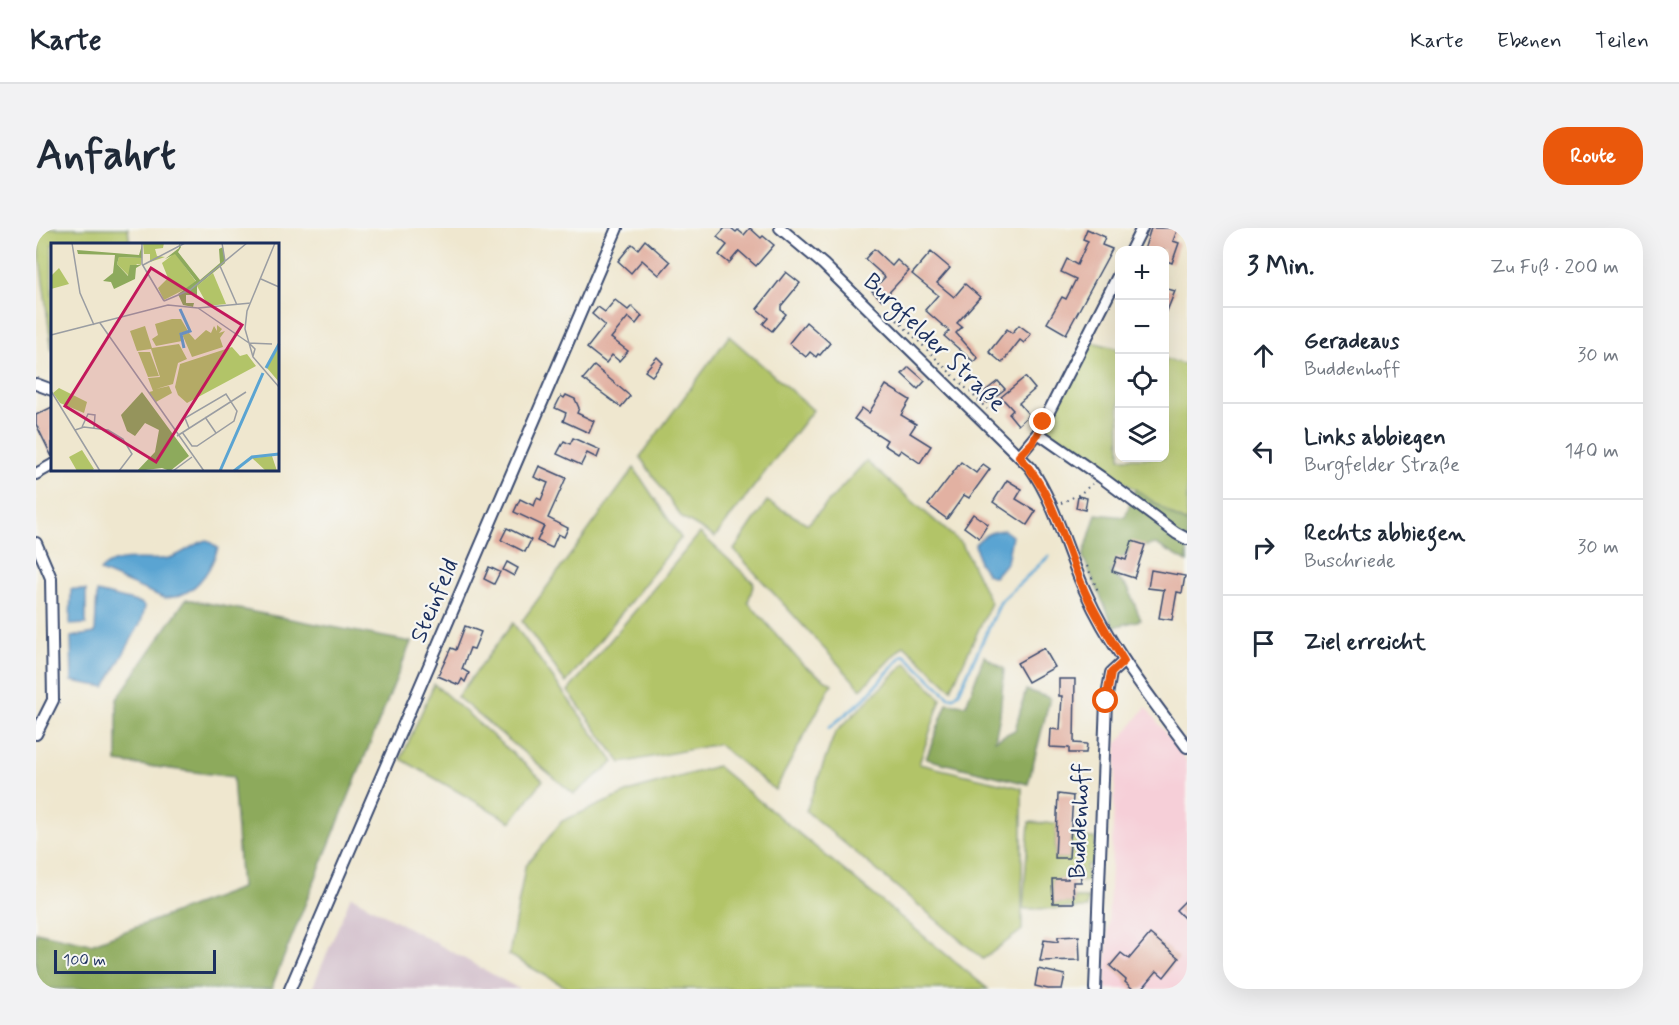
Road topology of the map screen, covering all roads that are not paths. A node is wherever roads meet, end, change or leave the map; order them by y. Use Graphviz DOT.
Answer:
graph roads {
  1 [pos="617,228"];
  2 [pos="780,228"];
  3 [pos="1142,228"];
  4 [pos="1133,246"];
  5 [pos="1115,280"];
  6 [pos="36,384"];
  7 [pos="51,390"];
  8 [pos="1038,433"];
  9 [pos="1019,456"];
  10 [pos="51,466"];
  11 [pos="36,474"];
  12 [pos="1187,539"];
  13 [pos="36,543"];
  14 [pos="1124,661"];
  15 [pos="36,734"];
  16 [pos="1187,747"];
  17 [pos="290,989"];
  18 [pos="1095,989"];
  1 -- 17 [label="street, Steinfeld"];
  2 -- 9 [label="street, Burgfelder Straße"];
  3 -- 4 [label="street"];
  5 -- 8 [label="street"];
  6 -- 7 [label="street"];
  8 -- 9 [label="street"];
  8 -- 12 [label="street"];
  9 -- 14 [label="street, Burgfelder Straße"];
  10 -- 11 [label="street"];
  13 -- 15 [label="street"];
  14 -- 16 [label="street, Burgfelder Straße"];
  14 -- 18 [label="street, Buddenhoff"];
}
